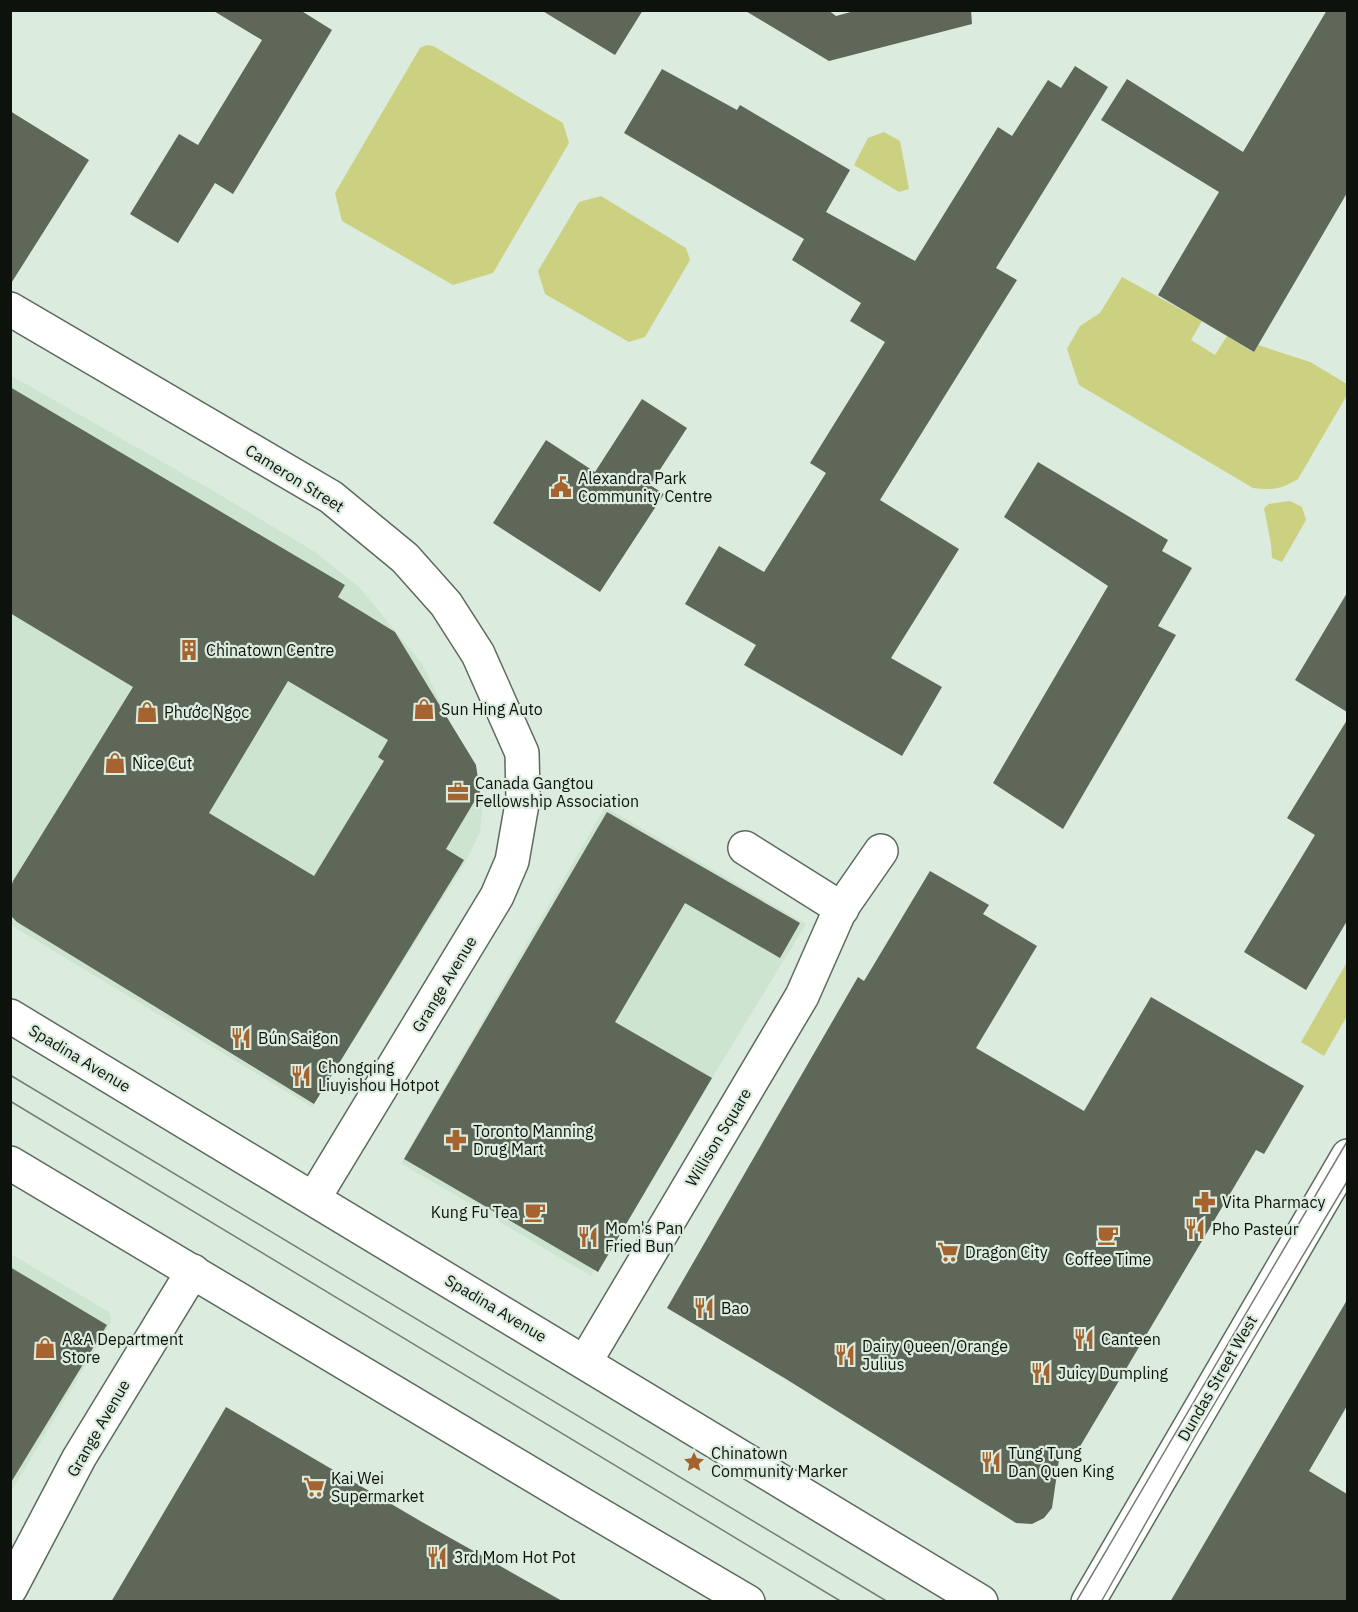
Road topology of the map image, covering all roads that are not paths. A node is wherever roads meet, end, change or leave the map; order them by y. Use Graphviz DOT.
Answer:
graph roads {
  1 [pos="10,309"];
  2 [pos="522,753"];
  3 [pos="745,848"];
  4 [pos="881,851"];
  5 [pos="842,909"];
  6 [pos="10,1016"];
  7 [pos="1347,1156"];
  8 [pos="10,1163"];
  9 [pos="314,1198"];
  10 [pos="193,1271"];
  11 [pos="585,1362"];
  12 [pos="10,1589"];
  13 [pos="748,1602"];
  14 [pos="981,1602"];
  15 [pos="1088,1602"];
  1 -- 2 [label="main road, Cameron Street"];
  2 -- 9 [label="main road, Grange Avenue"];
  3 -- 5 [label="main road"];
  4 -- 5 [label="main road, Willison Square"];
  5 -- 11 [label="main road, Willison Square"];
  6 -- 9 [label="main road, Spadina Avenue"];
  7 -- 15 [label="main road, Dundas Street West"];
  8 -- 10 [label="main road"];
  9 -- 11 [label="main road, Spadina Avenue"];
  10 -- 12 [label="main road, Grange Avenue"];
  10 -- 13 [label="main road"];
  11 -- 14 [label="main road, Spadina Avenue"];
}
